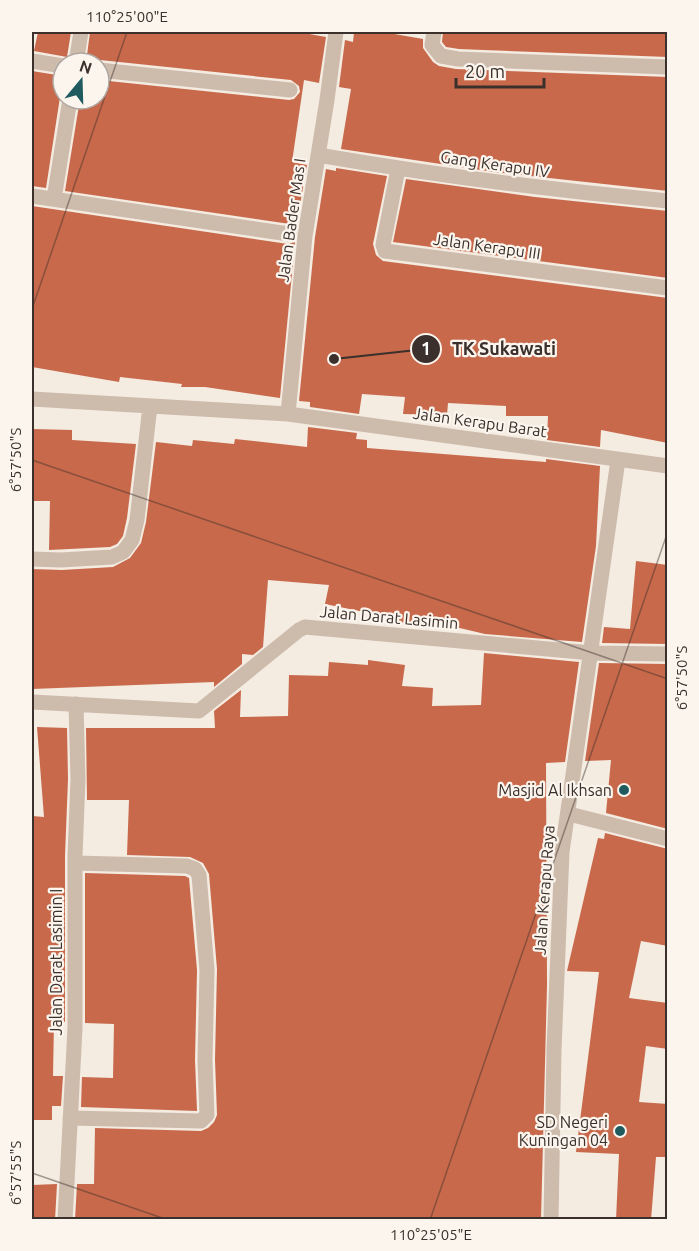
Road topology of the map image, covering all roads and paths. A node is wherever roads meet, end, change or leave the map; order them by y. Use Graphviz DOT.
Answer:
graph roads {
  1 [pos="81,32"];
  2 [pos="336,32"];
  3 [pos="434,32"];
  4 [pos="78,51"];
  5 [pos="32,61"];
  6 [pos="51,64"];
  7 [pos="668,67"];
  8 [pos="111,71"];
  9 [pos="290,90"];
  10 [pos="68,111"];
  11 [pos="318,154"];
  12 [pos="398,168"];
  13 [pos="32,196"];
  14 [pos="54,199"];
  15 [pos="668,201"];
  16 [pos="289,234"];
  17 [pos="668,288"];
  18 [pos="32,399"];
  19 [pos="150,406"];
  20 [pos="288,414"];
  21 [pos="618,460"];
  22 [pos="668,466"];
  23 [pos="32,559"];
  24 [pos="592,653"];
  25 [pos="668,654"];
  26 [pos="32,702"];
  27 [pos="76,704"];
  28 [pos="569,814"];
  29 [pos="668,839"];
  30 [pos="75,863"];
  31 [pos="70,1118"];
  32 [pos="65,1220"];
  33 [pos="551,1220"];
  1 -- 4 [label="street"];
  2 -- 11 [label="street, Jalan Bader Mas I"];
  3 -- 7 [label="street"];
  5 -- 6 [label="street"];
  8 -- 9 [label="street"];
  10 -- 14 [label="street"];
  11 -- 12 [label="street, Gang Kerapu IV"];
  11 -- 20 [label="street, Jalan Bader Mas I"];
  12 -- 15 [label="street, Gang Kerapu IV"];
  12 -- 17 [label="street, Jalan Kerapu III"];
  13 -- 14 [label="street"];
  14 -- 16 [label="street"];
  18 -- 19 [label="street, Jalan Kerapu Barat"];
  19 -- 20 [label="street, Jalan Kerapu Barat"];
  19 -- 23 [label="street"];
  20 -- 21 [label="street, Jalan Kerapu Barat"];
  21 -- 22 [label="street, Jalan Kerapu Barat"];
  21 -- 24 [label="street, Jalan Kerapu Raya"];
  24 -- 25 [label="street, Jalan Darat Lasimin"];
  24 -- 27 [label="street, Jalan Darat Lasimin"];
  24 -- 28 [label="street, Jalan Kerapu Raya"];
  26 -- 27 [label="street, Jalan Darat Lasimin"];
  27 -- 30 [label="street, Jalan Darat Lasimin I"];
  28 -- 29 [label="street"];
  28 -- 33 [label="street, Jalan Kerapu Raya"];
  30 -- 31 [label="street, Jalan Darat Lasimin I"];
  30 -- 31 [label="street"];
  31 -- 32 [label="street, Jalan Darat Lasimin I"];
}
